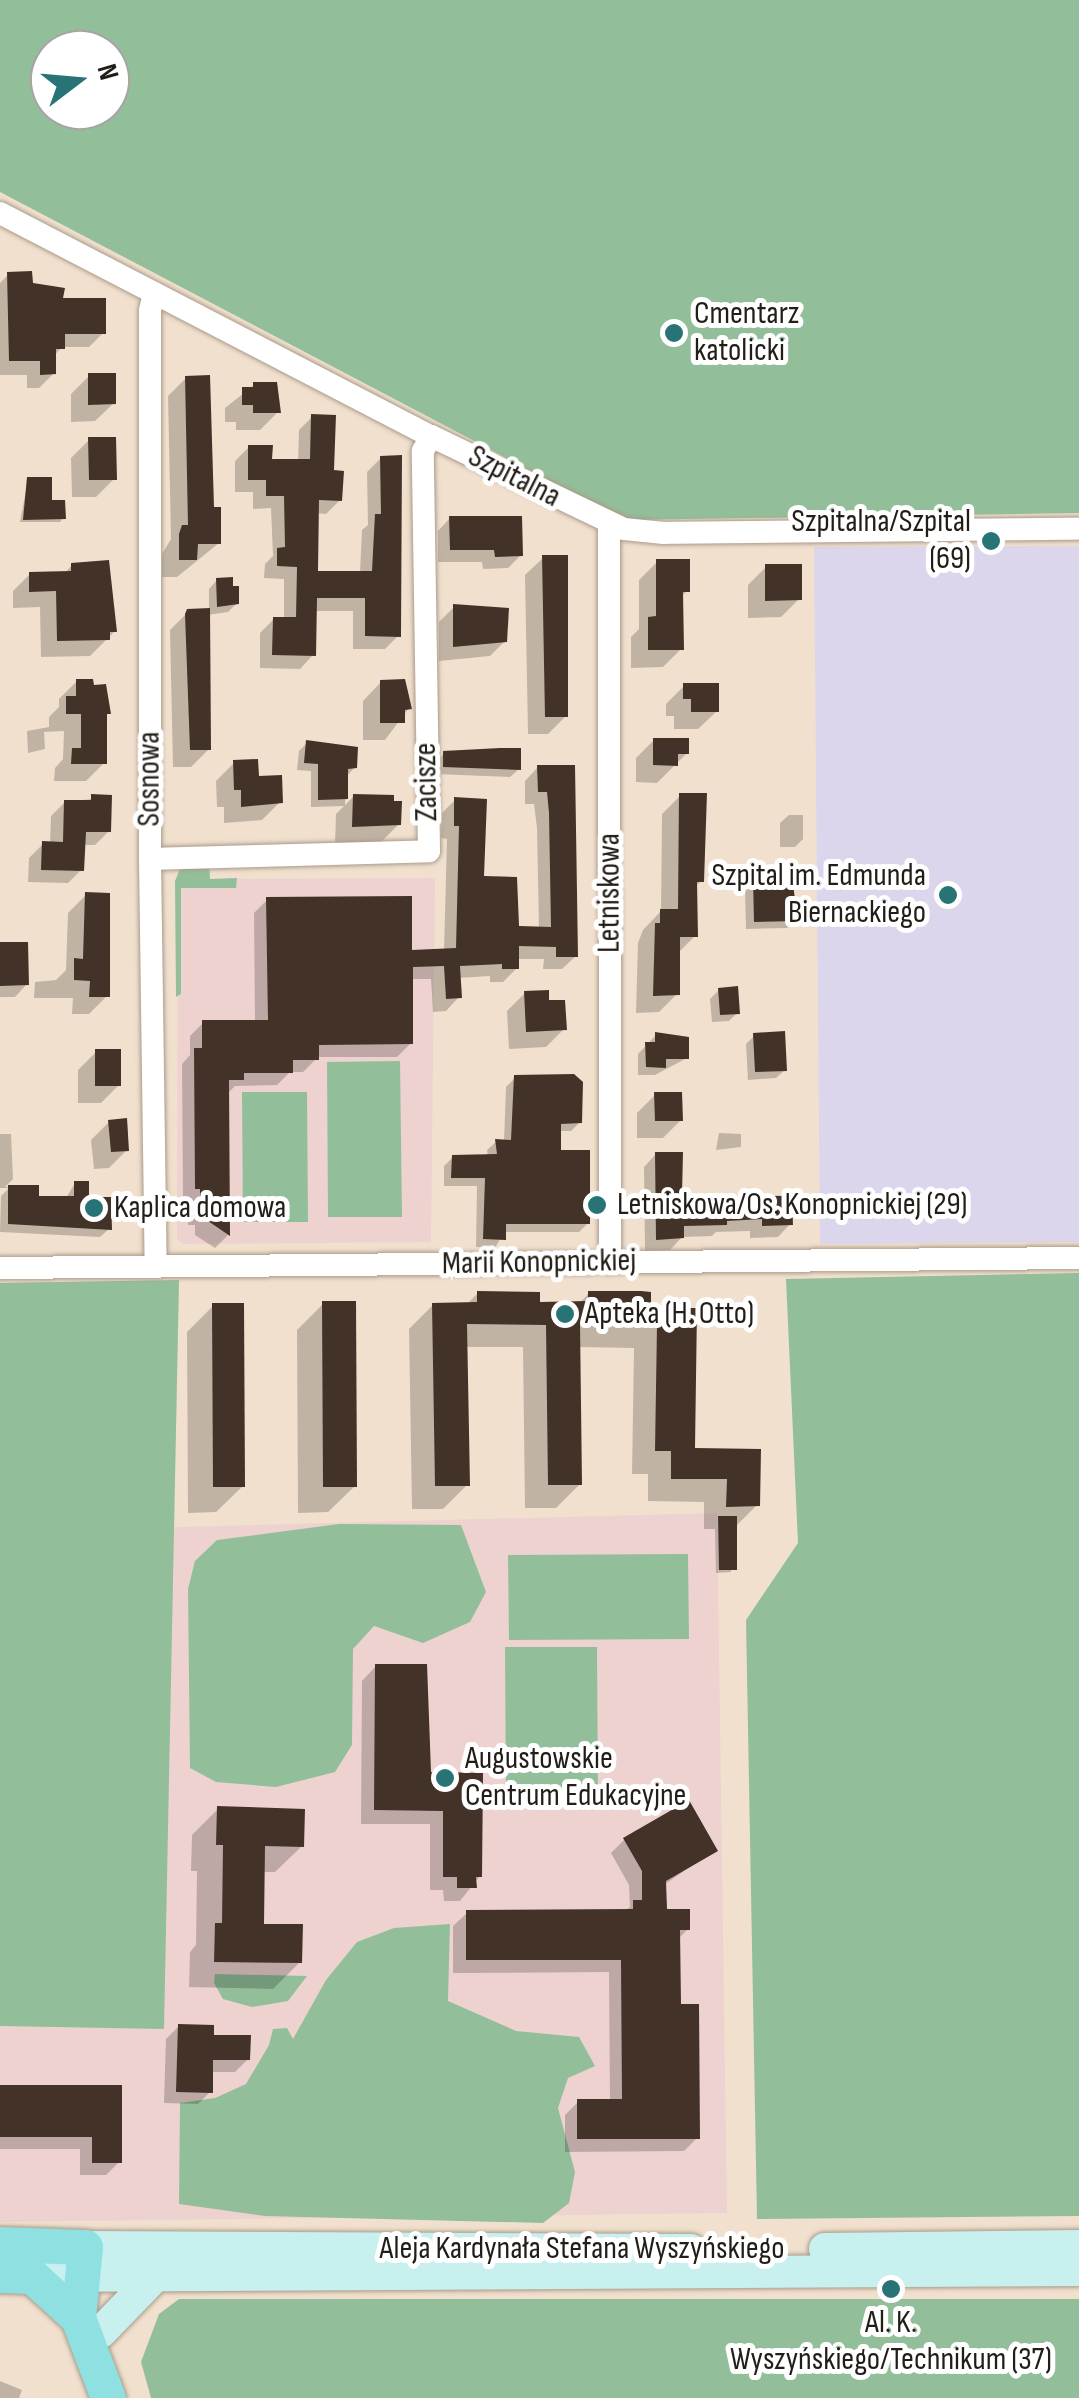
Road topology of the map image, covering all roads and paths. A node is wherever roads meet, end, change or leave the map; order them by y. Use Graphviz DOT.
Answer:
graph roads {
  1 [pos="0,214"];
  2 [pos="154,293"];
  3 [pos="431,436"];
  4 [pos="609,524"];
  5 [pos="1079,529"];
  6 [pos="150,859"];
  7 [pos="1079,1258"];
  8 [pos="610,1262"];
  9 [pos="156,1266"];
  10 [pos="0,1268"];
  11 [pos="0,2244"];
  12 [pos="1079,2246"];
  13 [pos="85,2261"];
  14 [pos="715,2261"];
  15 [pos="460,2262"];
  16 [pos="1079,2270"];
  17 [pos="16,2276"];
  18 [pos="156,2276"];
  19 [pos="90,2325"];
  20 [pos="107,2394"];
  1 -- 2 [label="street, Szpitalna"];
  2 -- 3 [label="street, Szpitalna"];
  2 -- 6 [label="street, Sosnowa"];
  3 -- 4 [label="street, Szpitalna"];
  3 -- 6 [label="street, Zacisze"];
  4 -- 5 [label="street, Szpitalna"];
  4 -- 8 [label="street, Letniskowa"];
  6 -- 9 [label="street, Sosnowa"];
  7 -- 8 [label="street, Marii Konopnickiej"];
  8 -- 9 [label="street, Marii Konopnickiej"];
  9 -- 10 [label="street, Marii Konopnickiej"];
  11 -- 13 [label="main road"];
  12 -- 14 [label="main road, Aleja Kardynała Stefana Wyszyńskiego"];
  13 -- 15 [label="main road, Aleja Kardynała Stefana Wyszyńskiego"];
  13 -- 17 [label="main road"];
  13 -- 18 [label="main road, Aleja Kardynała Stefana Wyszyńskiego"];
  13 -- 19 [label="main road"];
  14 -- 15 [label="main road, Aleja Kardynała Stefana Wyszyńskiego"];
  14 -- 16 [label="main road, Aleja Kardynała Stefana Wyszyńskiego"];
  15 -- 18 [label="main road, Aleja Kardynała Stefana Wyszyńskiego"];
  17 -- 19 [label="main road"];
  18 -- 19 [label="main road"];
  19 -- 20 [label="main road"];
}
